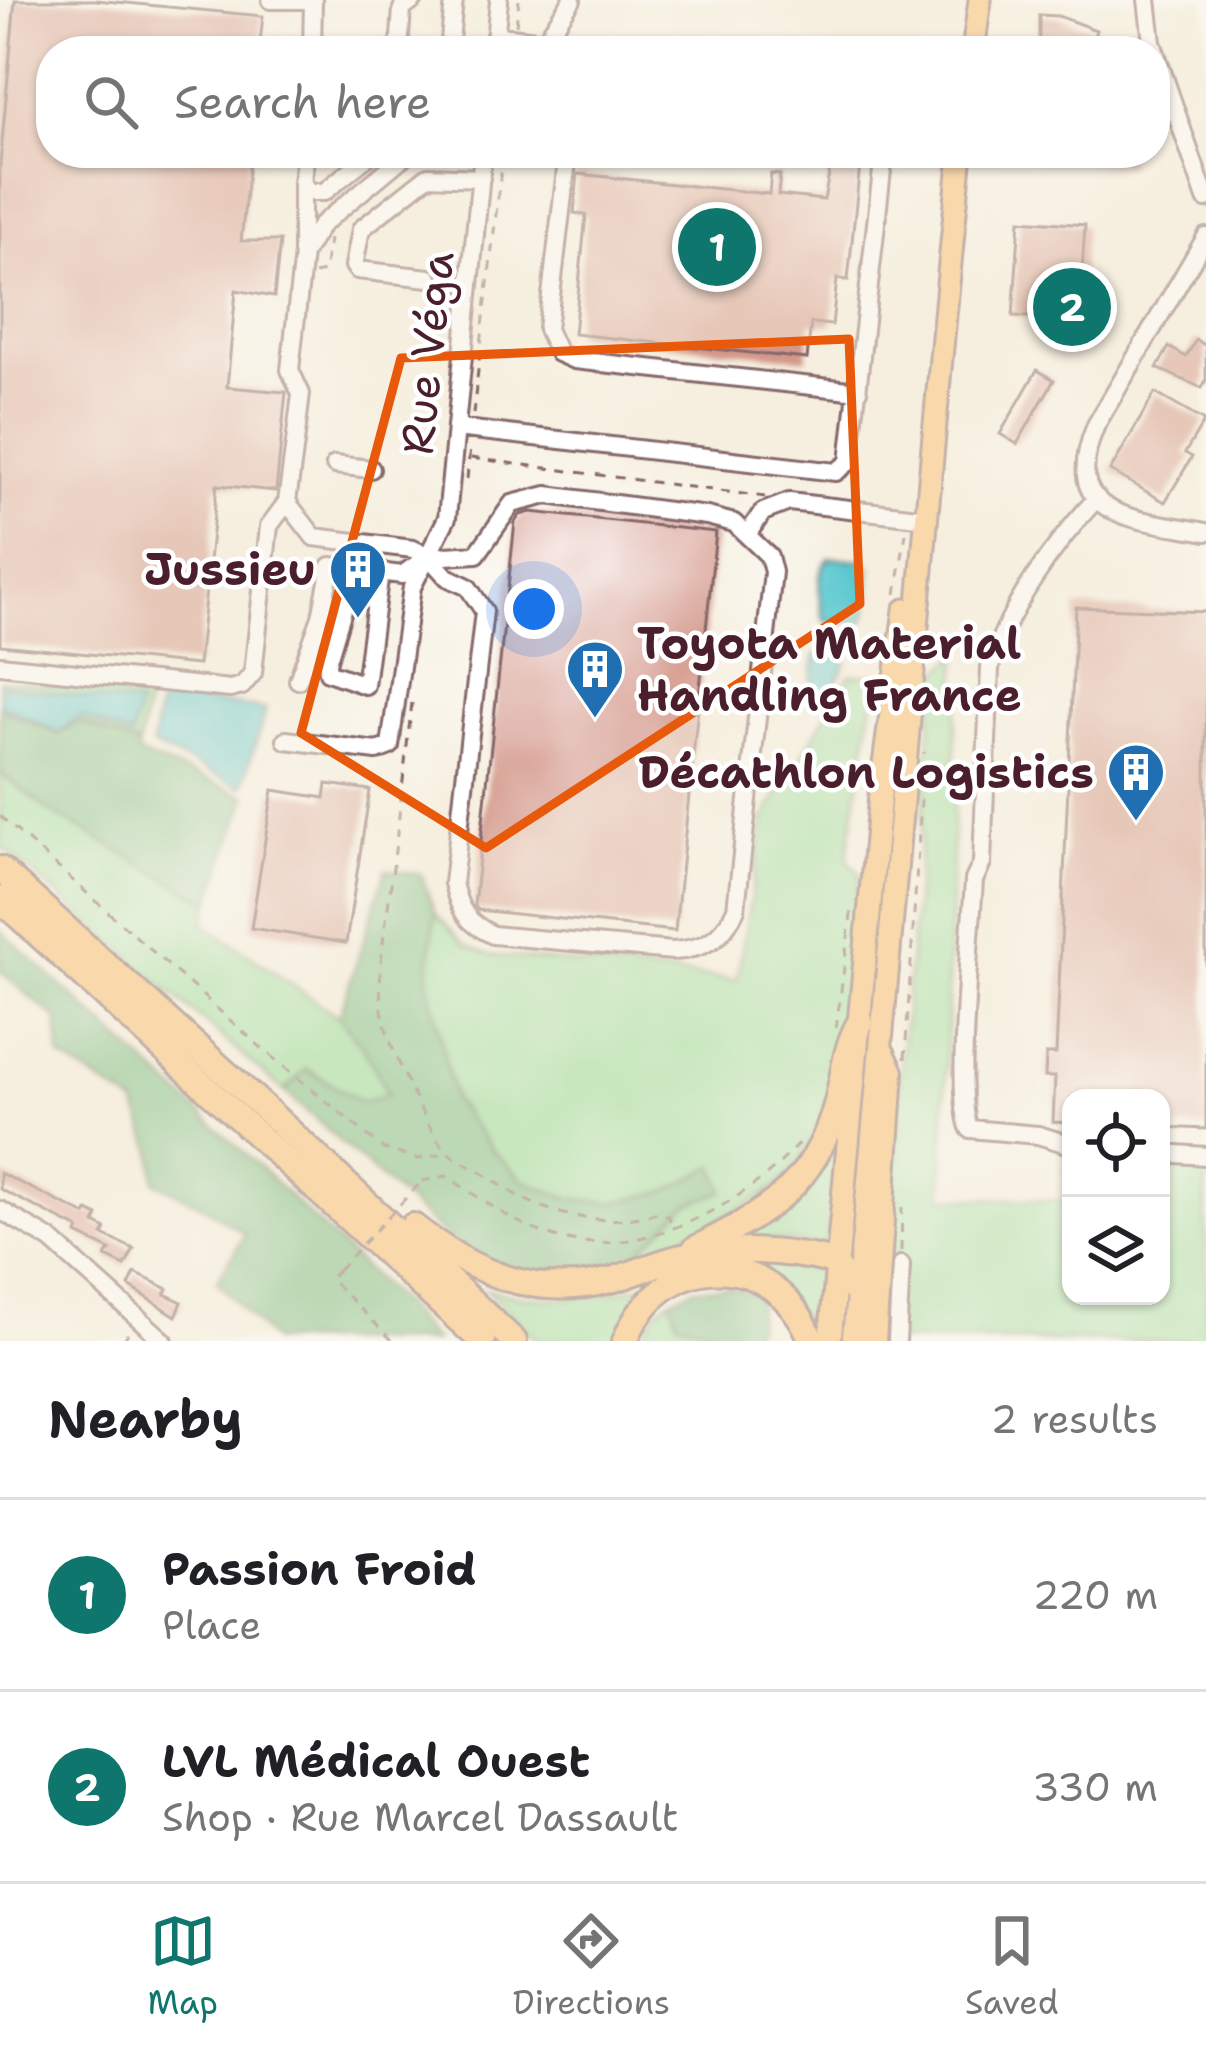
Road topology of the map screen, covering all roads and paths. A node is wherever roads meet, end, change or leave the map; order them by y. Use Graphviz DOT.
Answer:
graph roads {
  1 [pos="272,0"];
  2 [pos="311,0"];
  3 [pos="414,0"];
  4 [pos="454,0"];
  5 [pos="499,0"];
  6 [pos="572,0"];
  7 [pos="976,0"];
  8 [pos="1147,0"];
  9 [pos="312,36"];
  10 [pos="400,36"];
  11 [pos="450,36"];
  12 [pos="496,36"];
  13 [pos="547,36"];
  14 [pos="972,36"];
  15 [pos="1152,36"];
  16 [pos="1170,92"];
  17 [pos="304,168"];
  18 [pos="354,168"];
  19 [pos="390,168"];
  20 [pos="482,168"];
  21 [pos="500,168"];
  22 [pos="566,168"];
  23 [pos="882,168"];
  24 [pos="959,168"];
  25 [pos="481,178"];
  26 [pos="302,182"];
  27 [pos="1206,199"];
  28 [pos="330,236"];
  29 [pos="1206,237"];
  30 [pos="302,263"];
  31 [pos="429,278"];
  32 [pos="858,391"];
  33 [pos="466,434"];
  34 [pos="335,465"];
  35 [pos="928,467"];
  36 [pos="371,469"];
  37 [pos="1097,498"];
  38 [pos="287,502"];
  39 [pos="778,505"];
  40 [pos="913,516"];
  41 [pos="1206,532"];
  42 [pos="748,533"];
  43 [pos="429,557"];
  44 [pos="380,572"];
  45 [pos="377,593"];
  46 [pos="894,604"];
  47 [pos="0,665"];
  48 [pos="298,680"];
  49 [pos="412,699"];
  50 [pos="286,740"];
  51 [pos="924,742"];
  52 [pos="0,816"];
  53 [pos="0,869"];
  54 [pos="0,899"];
  55 [pos="852,905"];
  56 [pos="860,1022"];
  57 [pos="835,1036"];
  58 [pos="882,1053"];
  59 [pos="904,1074"];
  60 [pos="811,1125"];
  61 [pos="1062,1142"];
  62 [pos="449,1153"];
  63 [pos="1170,1154"];
  64 [pos="1206,1156"];
  65 [pos="319,1157"];
  66 [pos="902,1193"];
  67 [pos="0,1210"];
  68 [pos="673,1227"];
  69 [pos="681,1257"];
  70 [pos="901,1265"];
  71 [pos="837,1266"];
  72 [pos="858,1294"];
  73 [pos="439,1300"];
  74 [pos="164,1341"];
  75 [pos="393,1341"];
  76 [pos="462,1341"];
  77 [pos="482,1341"];
  78 [pos="514,1341"];
  79 [pos="625,1341"];
  80 [pos="812,1341"];
  81 [pos="830,1341"];
  82 [pos="853,1341"];
  83 [pos="873,1341"];
  84 [pos="897,1341"];
  1 -- 2 [label="street"];
  2 -- 9 [label="street"];
  3 -- 10 [label="street"];
  4 -- 11 [label="street"];
  5 -- 12 [label="street"];
  6 -- 13 [label="street"];
  7 -- 14 [label="main road"];
  8 -- 15 [label="street"];
  16 -- 27 [label="street"];
  17 -- 26 [label="street"];
  18 -- 26 [label="street"];
  19 -- 30 [label="street"];
  20 -- 25 [label="street, Rue Véga"];
  21 -- 33 [label="path, Rue Véga"];
  22 -- 32 [label="street"];
  23 -- 32 [label="street"];
  24 -- 35 [label="main road"];
  25 -- 31 [label="street"];
  25 -- 33 [label="street, Rue Véga"];
  26 -- 30 [label="street"];
  28 -- 30 [label="path"];
  29 -- 37 [label="street"];
  30 -- 38 [label="street"];
  32 -- 33 [label="street"];
  33 -- 39 [label="path, Rue Véga"];
  33 -- 43 [label="street, Rue Véga"];
  34 -- 36 [label="street"];
  35 -- 40 [label="main road"];
  35 -- 58 [label="main road"];
  37 -- 41 [label="street"];
  37 -- 61 [label="street"];
  38 -- 43 [label="street"];
  38 -- 47 [label="street"];
  39 -- 40 [label="street"];
  39 -- 42 [label="street"];
  40 -- 46 [label="path"];
  40 -- 56 [label="main road"];
  42 -- 43 [label="street"];
  42 -- 43 [label="street"];
  43 -- 44 [label="street"];
  43 -- 50 [label="street, Rue Véga"];
  44 -- 45 [label="street"];
  44 -- 48 [label="street"];
  45 -- 45 [label="street"];
  49 -- 62 [label="path"];
  51 -- 59 [label="path"];
  52 -- 62 [label="path"];
  53 -- 65 [label="highway"];
  54 -- 73 [label="highway"];
  55 -- 57 [label="path"];
  56 -- 69 [label="highway"];
  56 -- 71 [label="main road"];
  58 -- 72 [label="main road"];
  58 -- 83 [label="highway"];
  60 -- 68 [label="path"];
  62 -- 68 [label="path"];
  63 -- 64 [label="street"];
  65 -- 69 [label="highway"];
  65 -- 78 [label="highway"];
  66 -- 70 [label="path"];
  67 -- 74 [label="street"];
  68 -- 75 [label="path, bridge"];
  69 -- 71 [label="highway"];
  70 -- 84 [label="street"];
  71 -- 72 [label="highway"];
  71 -- 81 [label="main road"];
  72 -- 82 [label="main road"];
  73 -- 76 [label="highway"];
  73 -- 77 [label="highway"];
  79 -- 80 [label="highway"];
}
